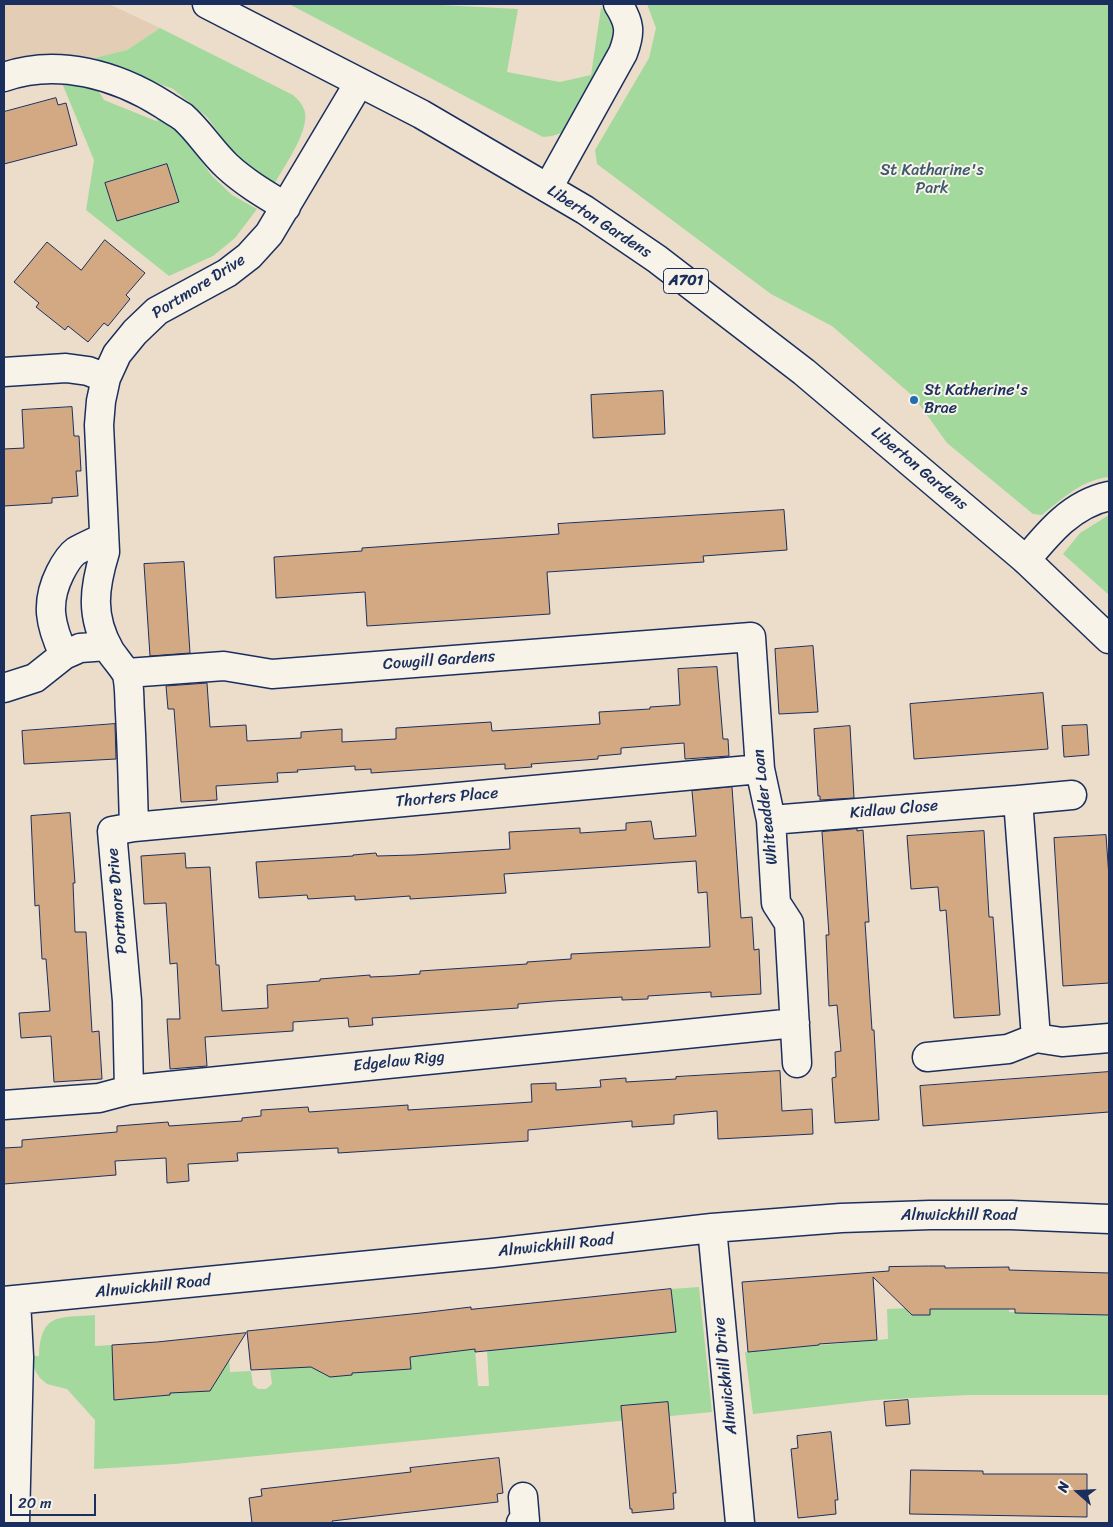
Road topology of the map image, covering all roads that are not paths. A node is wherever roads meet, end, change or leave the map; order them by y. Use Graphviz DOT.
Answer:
graph roads {
  1 [pos="207,4"];
  2 [pos="618,4"];
  3 [pos="4,77"];
  4 [pos="359,83"];
  5 [pos="548,188"];
  6 [pos="286,207"];
  7 [pos="4,372"];
  8 [pos="106,378"];
  9 [pos="1109,496"];
  10 [pos="104,537"];
  11 [pos="1026,560"];
  12 [pos="750,637"];
  13 [pos="1109,639"];
  14 [pos="107,646"];
  15 [pos="64,654"];
  16 [pos="127,673"];
  17 [pos="7,686"];
  18 [pos="760,769"];
  19 [pos="1072,795"];
  20 [pos="1018,800"];
  21 [pos="771,820"];
  22 [pos="134,828"];
  23 [pos="795,1023"];
  24 [pos="1036,1038"];
  25 [pos="1109,1038"];
  26 [pos="926,1057"];
  27 [pos="797,1063"];
  28 [pos="129,1090"];
  29 [pos="4,1105"];
  30 [pos="1109,1219"];
  31 [pos="712,1228"];
  32 [pos="10,1301"];
  33 [pos="15,1523"];
  34 [pos="740,1523"];
  1 -- 4 [label="street, Liberton Gardens / A701"];
  2 -- 5 [label="street"];
  3 -- 6 [label="street"];
  4 -- 5 [label="street, Liberton Gardens / A701"];
  4 -- 6 [label="street, Portmore Drive"];
  5 -- 11 [label="street, Liberton Gardens / A701"];
  6 -- 8 [label="street, Portmore Drive"];
  7 -- 8 [label="street"];
  8 -- 10 [label="street, Portmore Drive"];
  9 -- 11 [label="street"];
  10 -- 14 [label="street, Portmore Drive"];
  10 -- 15 [label="street"];
  11 -- 13 [label="street, Liberton Gardens / A701"];
  12 -- 16 [label="street, Cowgill Gardens"];
  12 -- 18 [label="street, Whiteadder Loan"];
  14 -- 15 [label="street"];
  14 -- 16 [label="street, Portmore Drive"];
  15 -- 17 [label="street"];
  16 -- 22 [label="street, Portmore Drive"];
  18 -- 21 [label="street, Whiteadder Loan"];
  18 -- 22 [label="street, Thorters Place"];
  19 -- 20 [label="street, Kidlaw Close"];
  20 -- 21 [label="street, Kidlaw Close"];
  20 -- 24 [label="street"];
  21 -- 23 [label="street, Whiteadder Loan"];
  22 -- 28 [label="street, Portmore Drive"];
  23 -- 27 [label="street, Whiteadder Loan"];
  23 -- 28 [label="street, Edgelaw Rigg"];
  24 -- 25 [label="street"];
  24 -- 26 [label="street"];
  28 -- 29 [label="street, Edgelaw Rigg"];
  30 -- 31 [label="street, Alnwickhill Road"];
  31 -- 32 [label="street, Alnwickhill Road"];
  31 -- 34 [label="street, Alnwickhill Drive"];
  32 -- 33 [label="street"];
}
